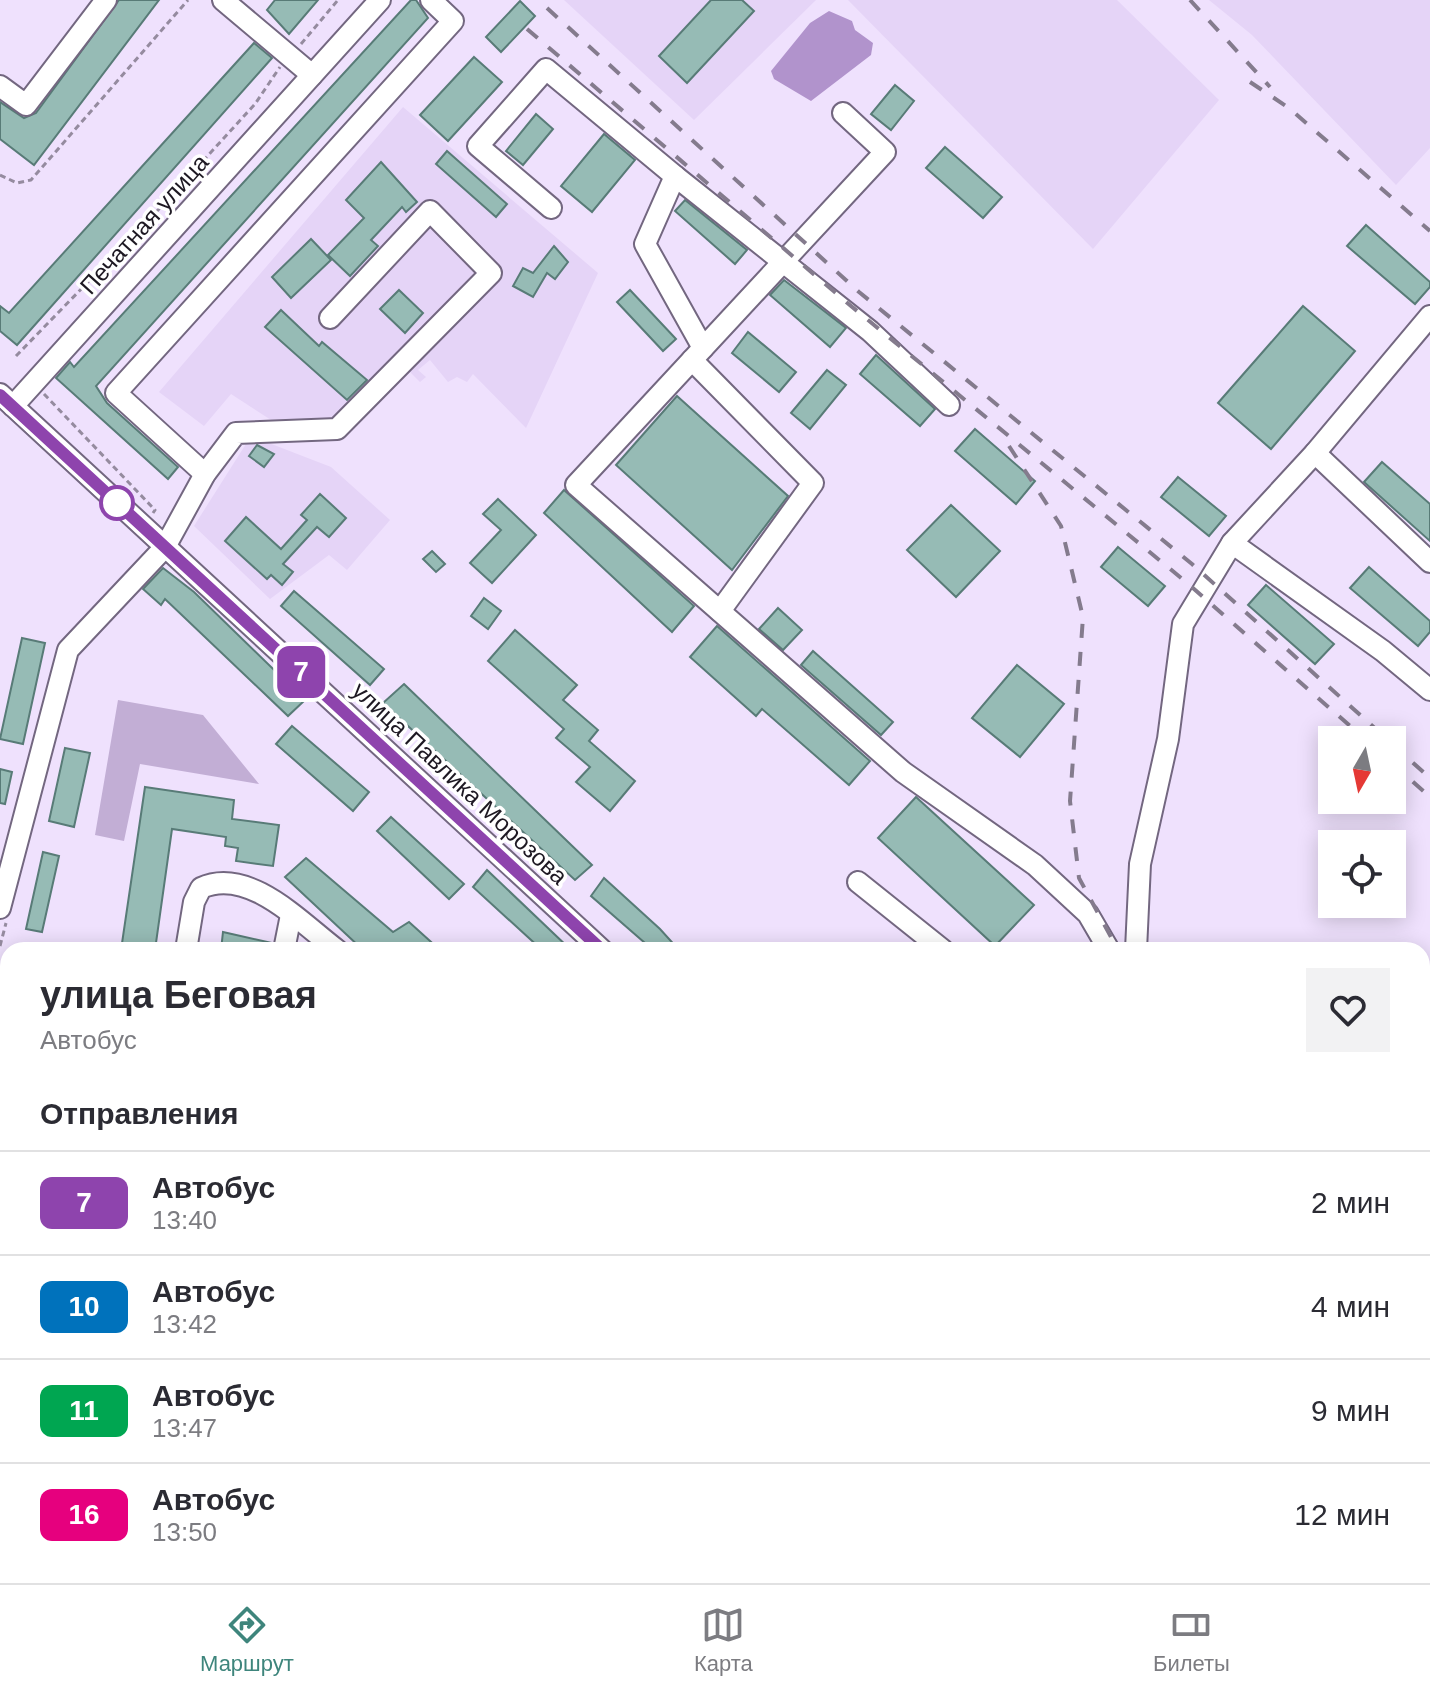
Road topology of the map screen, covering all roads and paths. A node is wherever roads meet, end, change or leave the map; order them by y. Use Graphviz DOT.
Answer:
graph roads {
  1 [pos="106,0"];
  2 [pos="188,0"];
  3 [pos="223,0"];
  4 [pos="338,0"];
  5 [pos="380,0"];
  6 [pos="431,0"];
  7 [pos="247,7"];
  8 [pos="291,56"];
  9 [pos="312,75"];
  10 [pos="0,86"];
  11 [pos="843,113"];
  12 [pos="0,175"];
  13 [pos="675,176"];
  14 [pos="551,208"];
  15 [pos="784,261"];
  16 [pos="1430,316"];
  17 [pos="330,318"];
  18 [pos="697,354"];
  19 [pos="16,356"];
  20 [pos="35,385"];
  21 [pos="7,400"];
  22 [pos="949,405"];
  23 [pos="1315,453"];
  24 [pos="205,474"];
  25 [pos="143,527"];
  26 [pos="1232,543"];
  27 [pos="165,547"];
  28 [pos="1430,562"];
  29 [pos="720,611"];
  30 [pos="1430,690"];
  31 [pos="858,882"];
  32 [pos="0,908"];
  33 [pos="291,915"];
  34 [pos="187,942"];
  35 [pos="286,942"];
  36 [pos="326,942"];
  37 [pos="593,942"];
  38 [pos="933,942"];
  39 [pos="1104,942"];
  40 [pos="1136,942"];
  1 -- 10 [label="street"];
  2 -- 12 [label="path"];
  3 -- 7 [label="street"];
  4 -- 8 [label="path"];
  5 -- 9 [label="street, Печатная улица"];
  6 -- 24 [label="street"];
  7 -- 8 [label="street"];
  8 -- 9 [label="street"];
  8 -- 19 [label="path"];
  9 -- 20 [label="street, Печатная улица"];
  11 -- 15 [label="street"];
  13 -- 14 [label="street"];
  13 -- 15 [label="street"];
  13 -- 18 [label="street"];
  15 -- 18 [label="street"];
  15 -- 22 [label="street"];
  16 -- 23 [label="street"];
  17 -- 24 [label="street"];
  18 -- 29 [label="street"];
  18 -- 29 [label="street"];
  20 -- 21 [label="street, Печатная улица"];
  20 -- 25 [label="path"];
  21 -- 25 [label="street, улица Павлика Морозова"];
  23 -- 26 [label="street"];
  23 -- 28 [label="street"];
  24 -- 27 [label="street"];
  25 -- 27 [label="street, улица Павлика Морозова"];
  26 -- 30 [label="street"];
  26 -- 40 [label="street"];
  27 -- 32 [label="street"];
  27 -- 37 [label="street, улица Павлика Морозова"];
  29 -- 39 [label="street"];
  31 -- 38 [label="street"];
  33 -- 34 [label="street"];
  33 -- 35 [label="street"];
  33 -- 36 [label="street"];
}
